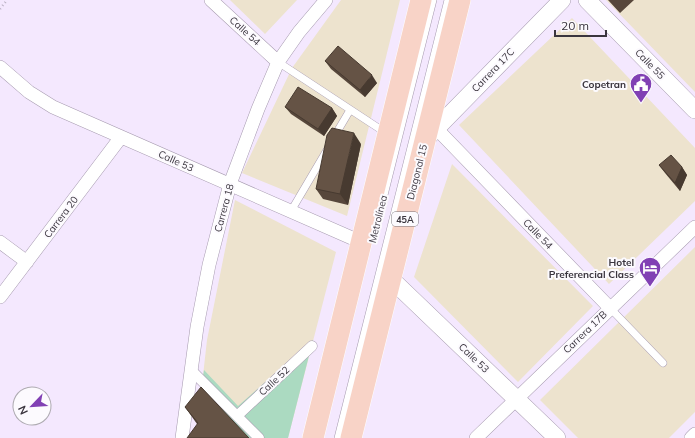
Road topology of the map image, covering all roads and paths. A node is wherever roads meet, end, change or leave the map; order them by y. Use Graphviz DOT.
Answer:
graph roads {
  1 [pos="6,0"];
  2 [pos="211,0"];
  3 [pos="326,0"];
  4 [pos="421,0"];
  5 [pos="433,0"];
  6 [pos="448,0"];
  7 [pos="460,0"];
  8 [pos="562,0"];
  9 [pos="588,0"];
  10 [pos="0,9"];
  11 [pos="278,62"];
  12 [pos="0,67"];
  13 [pos="350,110"];
  14 [pos="695,110"];
  15 [pos="431,130"];
  16 [pos="388,135"];
  17 [pos="121,137"];
  18 [pos="230,184"];
  19 [pos="291,211"];
  20 [pos="695,226"];
  21 [pos="368,235"];
  22 [pos="0,242"];
  23 [pos="27,262"];
  24 [pos="390,278"];
  25 [pos="0,297"];
  26 [pos="610,308"];
  27 [pos="312,346"];
  28 [pos="663,363"];
  29 [pos="191,370"];
  30 [pos="516,399"];
  31 [pos="237,416"];
  32 [pos="695,434"];
  33 [pos="182,438"];
  34 [pos="259,438"];
  35 [pos="312,438"];
  36 [pos="338,438"];
  37 [pos="351,438"];
  38 [pos="476,438"];
  39 [pos="557,438"];
  40 [pos="691,438"];
  1 -- 10 [label="path"];
  2 -- 11 [label="street, Calle 54"];
  3 -- 11 [label="street, Carrera 18"];
  4 -- 16 [label="main road"];
  5 -- 21 [label="lane, Metrolínea"];
  6 -- 36 [label="lane, Metrolínea"];
  7 -- 15 [label="main road, Diagonal 15 / 45A"];
  8 -- 15 [label="street, Carrera 17C"];
  9 -- 14 [label="street, Calle 55"];
  11 -- 13 [label="lane"];
  11 -- 18 [label="street, Carrera 18"];
  12 -- 17 [label="street, Calle 53"];
  13 -- 16 [label="lane"];
  13 -- 19 [label="lane"];
  15 -- 24 [label="main road, Diagonal 15 / 45A"];
  15 -- 26 [label="street, Calle 54"];
  16 -- 21 [label="main road"];
  17 -- 18 [label="street, Calle 53"];
  17 -- 23 [label="street, Carrera 20"];
  18 -- 19 [label="street, Calle 53"];
  18 -- 29 [label="street, Carrera 18"];
  19 -- 21 [label="street, Calle 53"];
  20 -- 26 [label="street, Carrera 17B"];
  21 -- 35 [label="main road"];
  22 -- 23 [label="street"];
  23 -- 25 [label="street, Carrera 20"];
  24 -- 30 [label="street, Calle 53"];
  24 -- 37 [label="main road, Diagonal 15 / 45A"];
  26 -- 28 [label="lane, Calle 54"];
  26 -- 30 [label="street, Carrera 17B"];
  27 -- 31 [label="street, Calle 52"];
  29 -- 31 [label="street"];
  29 -- 33 [label="street, Carrera 18"];
  30 -- 38 [label="street, Carrera 17B"];
  30 -- 39 [label="street, Calle 53"];
  31 -- 34 [label="street"];
  32 -- 40 [label="street"];
}
